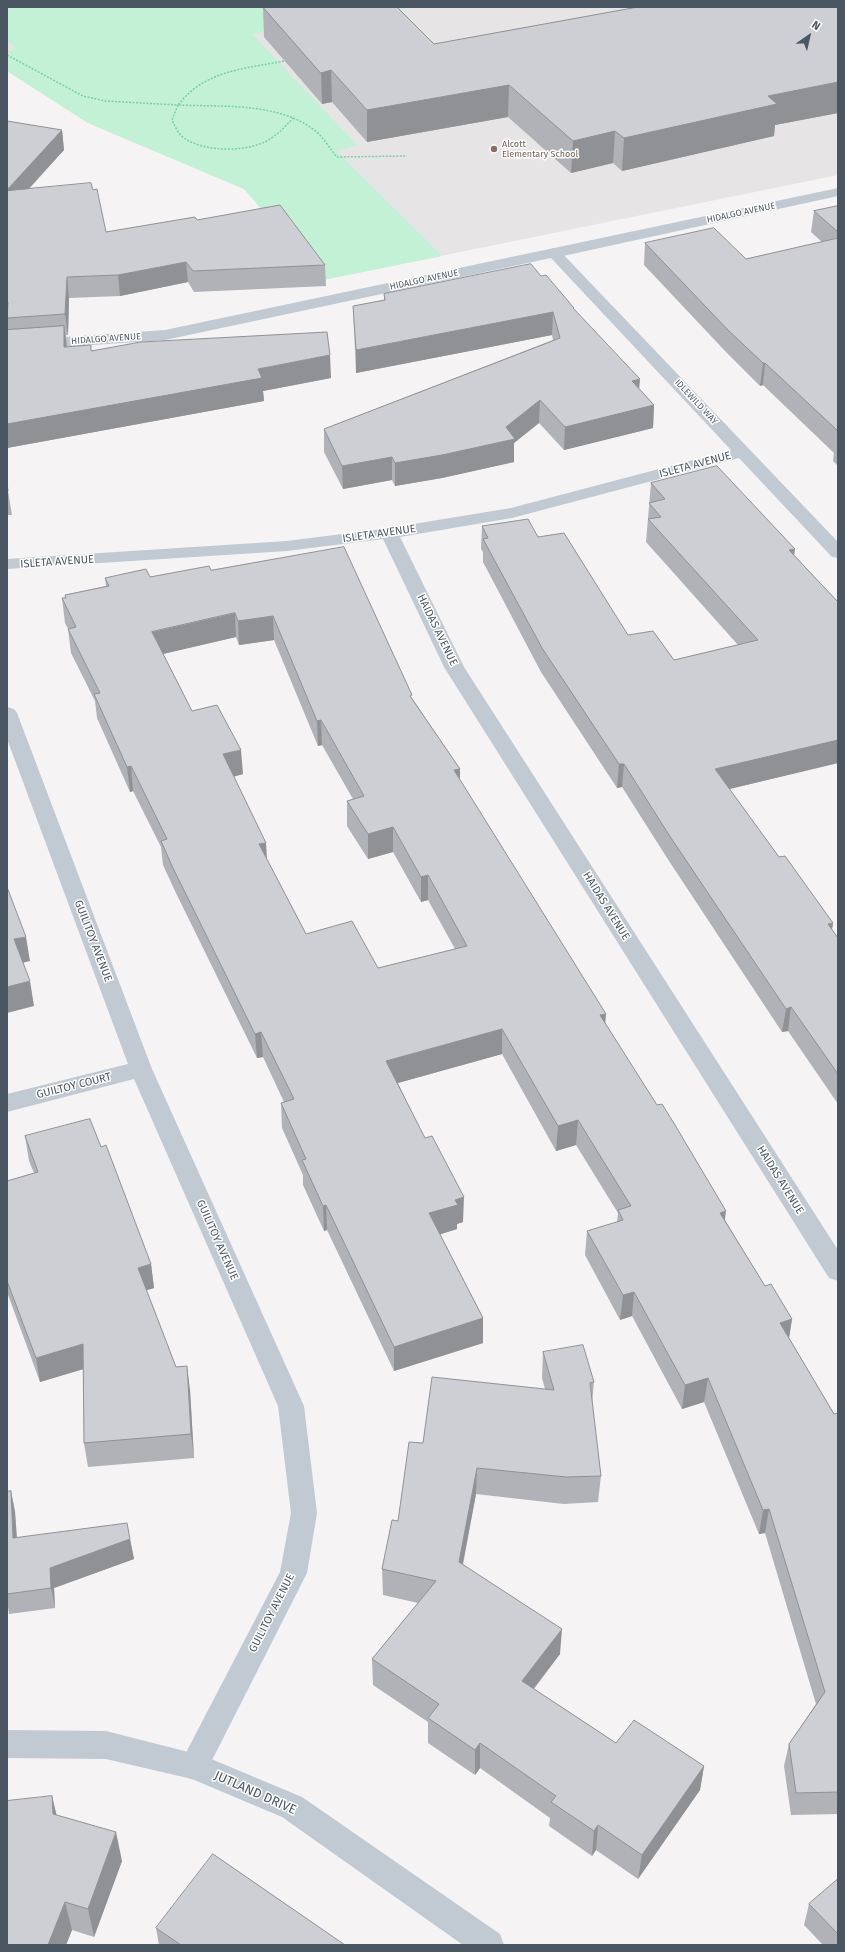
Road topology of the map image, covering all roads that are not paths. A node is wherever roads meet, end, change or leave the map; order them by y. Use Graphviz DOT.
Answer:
graph roads {
  1 [pos="838,192"];
  2 [pos="554,252"];
  3 [pos="7,346"];
  4 [pos="743,452"];
  5 [pos="389,533"];
  6 [pos="838,553"];
  7 [pos="9,570"];
  8 [pos="7,713"];
  9 [pos="141,1069"];
  10 [pos="7,1103"];
  11 [pos="838,1271"];
  12 [pos="7,1744"];
  13 [pos="194,1766"];
  14 [pos="489,1945"];
  1 -- 2 [label="street, HIDALGO AVENUE"];
  2 -- 3 [label="street, HIDALGO AVENUE"];
  2 -- 4 [label="street, IDLEWILD WAY"];
  4 -- 5 [label="street, ISLETA AVENUE"];
  4 -- 6 [label="street, IDLEWILD WAY"];
  5 -- 7 [label="street, ISLETA AVENUE"];
  5 -- 11 [label="street, HAIDAS AVENUE"];
  8 -- 9 [label="street, GUILITOY AVENUE"];
  9 -- 10 [label="street, GUILTOY COURT"];
  9 -- 13 [label="street, GUILITOY AVENUE"];
  12 -- 13 [label="street, JUTLAND DRIVE"];
  13 -- 14 [label="street, JUTLAND DRIVE"];
}
